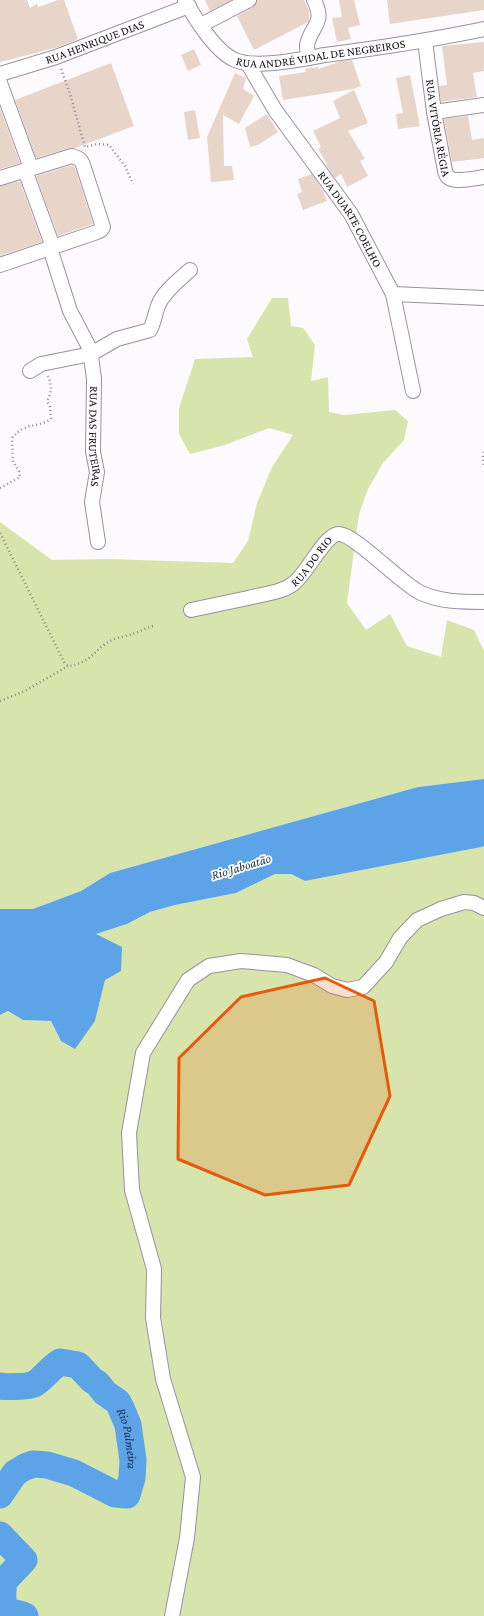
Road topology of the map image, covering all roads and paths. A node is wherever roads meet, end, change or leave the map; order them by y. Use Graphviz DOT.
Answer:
graph roads {
  1 [pos="249,0"];
  2 [pos="314,0"];
  3 [pos="187,3"];
  4 [pos="201,25"];
  5 [pos="484,29"];
  6 [pos="425,41"];
  7 [pos="56,57"];
  8 [pos="308,58"];
  9 [pos="248,64"];
  10 [pos="0,74"];
  11 [pos="0,83"];
  12 [pos="484,105"];
  13 [pos="434,112"];
  14 [pos="28,169"];
  15 [pos="484,177"];
  16 [pos="0,178"];
  17 [pos="133,184"];
  18 [pos="52,247"];
  19 [pos="0,265"];
  20 [pos="190,270"];
  21 [pos="393,294"];
  22 [pos="484,298"];
  23 [pos="91,354"];
  24 [pos="45,364"];
  25 [pos="30,371"];
  26 [pos="413,391"];
  27 [pos="484,452"];
  28 [pos="484,467"];
  29 [pos="0,488"];
  30 [pos="0,533"];
  31 [pos="98,542"];
  32 [pos="484,602"];
  33 [pos="191,610"];
  34 [pos="153,626"];
  35 [pos="68,666"];
  36 [pos="0,701"];
  37 [pos="484,908"];
  38 [pos="172,1616"];
  1 -- 4 [label="street"];
  2 -- 8 [label="street"];
  3 -- 4 [label="street, RUA ANDRÉ VIDAL DE NEGREIROS"];
  3 -- 7 [label="street, RUA HENRIQUE DIAS"];
  4 -- 9 [label="street, RUA ANDRÉ VIDAL DE NEGREIROS"];
  5 -- 6 [label="street, RUA ANDRÉ VIDAL DE NEGREIROS"];
  6 -- 8 [label="street, RUA ANDRÉ VIDAL DE NEGREIROS"];
  6 -- 13 [label="street, RUA VITÓRIA RÉGIA"];
  7 -- 10 [label="street, RUA HENRIQUE DIAS"];
  7 -- 17 [label="path"];
  8 -- 9 [label="street, RUA ANDRÉ VIDAL DE NEGREIROS"];
  9 -- 21 [label="street, RUA DUARTE COELHO"];
  11 -- 14 [label="street, RUA DAS FRUTEIRAS"];
  12 -- 13 [label="street"];
  13 -- 15 [label="street, RUA VITÓRIA RÉGIA"];
  14 -- 16 [label="street"];
  14 -- 18 [label="street, RUA DAS FRUTEIRAS"];
  14 -- 18 [label="street"];
  18 -- 19 [label="street"];
  18 -- 23 [label="street, RUA DAS FRUTEIRAS"];
  20 -- 23 [label="street"];
  21 -- 22 [label="street"];
  21 -- 26 [label="street, RUA DUARTE COELHO"];
  23 -- 24 [label="street"];
  23 -- 31 [label="street, RUA DAS FRUTEIRAS"];
  24 -- 25 [label="street"];
  24 -- 29 [label="path"];
  27 -- 28 [label="path"];
  30 -- 35 [label="path"];
  32 -- 33 [label="street, RUA DO RIO"];
  34 -- 35 [label="path"];
  35 -- 36 [label="path"];
  37 -- 38 [label="street"];
}
